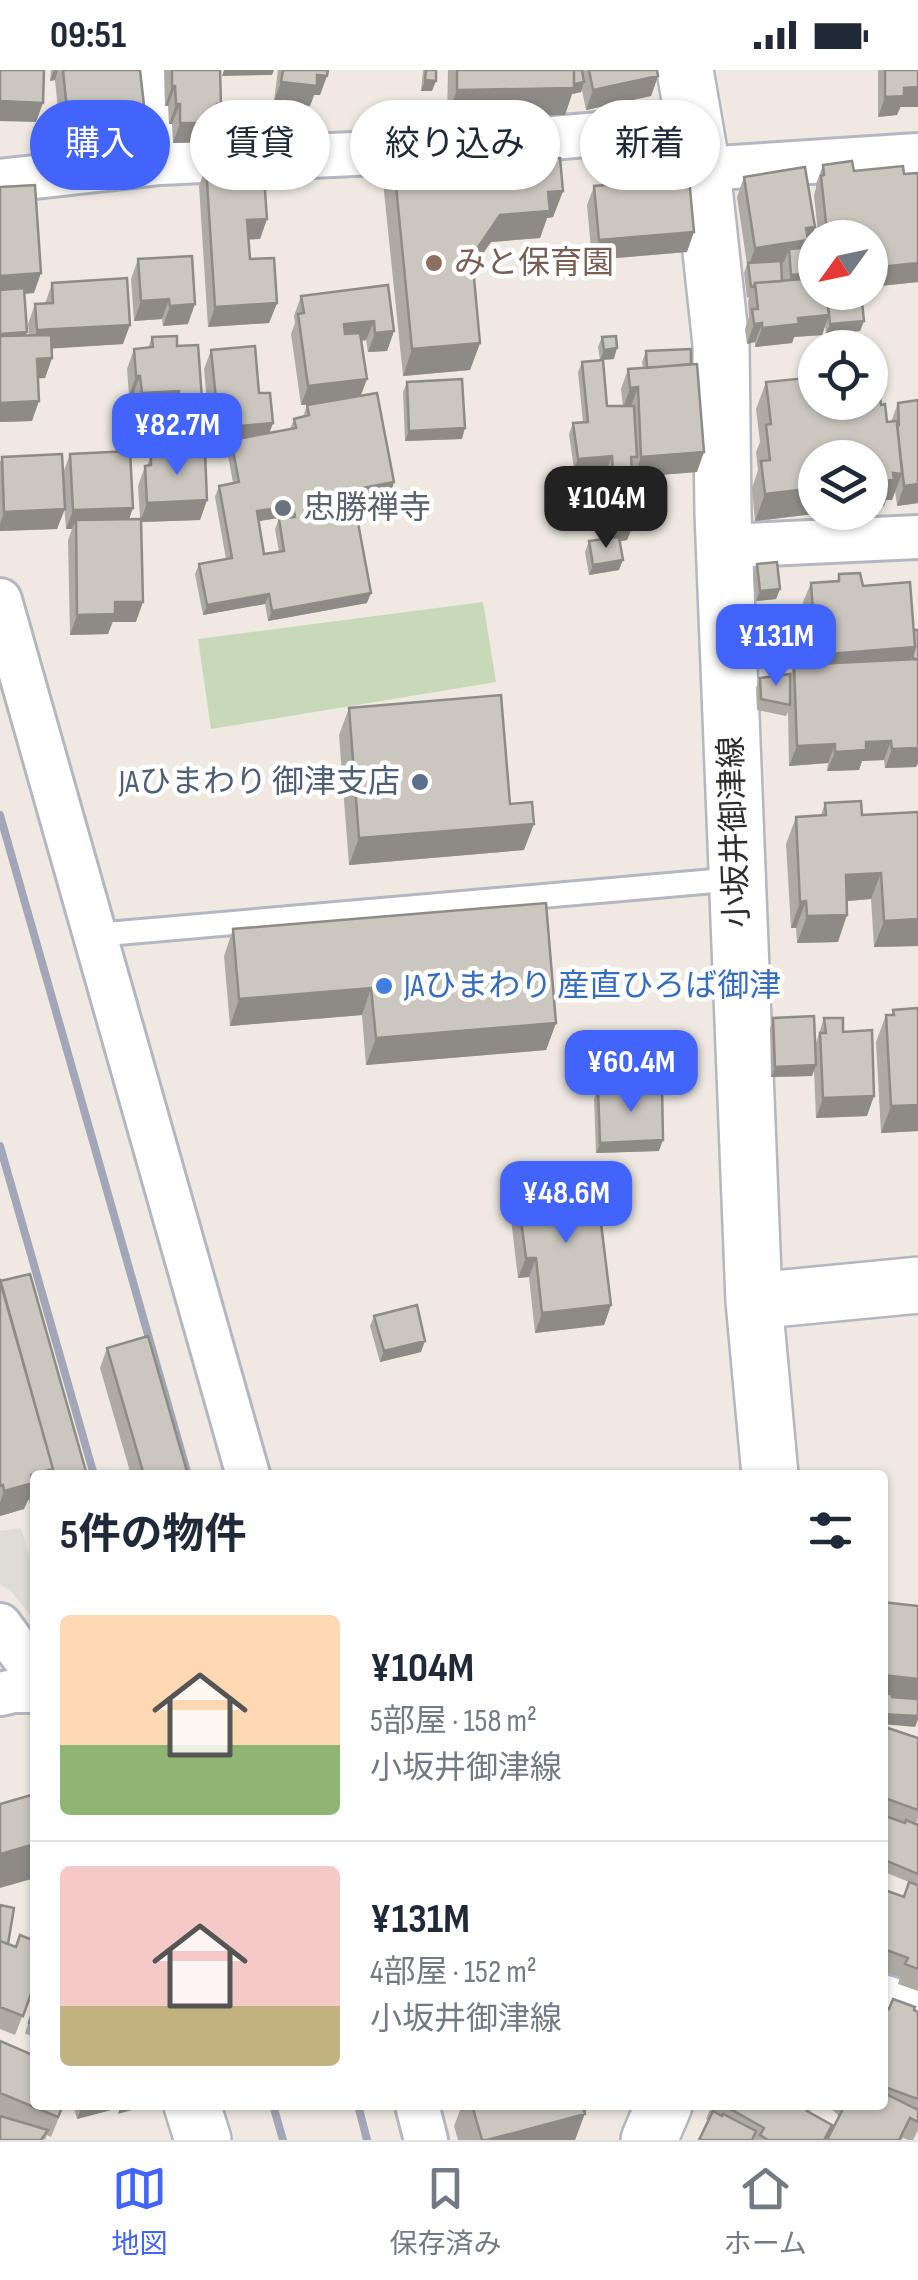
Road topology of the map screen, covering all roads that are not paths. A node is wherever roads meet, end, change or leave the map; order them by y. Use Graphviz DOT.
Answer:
graph roads {
  1 [pos="151,70"];
  2 [pos="686,70"];
  3 [pos="154,100"];
  4 [pos="691,100"];
  5 [pos="720,149"];
  6 [pos="580,150"];
  7 [pos="918,154"];
  8 [pos="170,163"];
  9 [pos="30,177"];
  10 [pos="0,180"];
  11 [pos="703,190"];
  12 [pos="918,537"];
  13 [pos="725,546"];
  14 [pos="0,600"];
  15 [pos="737,880"];
  16 [pos="95,935"];
  17 [pos="918,1284"];
  18 [pos="754,1301"];
  19 [pos="247,1470"];
  20 [pos="770,1470"];
  21 [pos="0,1626"];
  22 [pos="30,1665"];
  23 [pos="0,1676"];
  24 [pos="30,1691"];
  25 [pos="0,1694"];
  26 [pos="888,1998"];
  27 [pos="918,2008"];
  28 [pos="194,2110"];
  29 [pos="418,2110"];
  30 [pos="662,2110"];
  31 [pos="203,2140"];
  32 [pos="426,2140"];
  33 [pos="648,2140"];
  1 -- 3 [label="street"];
  2 -- 4 [label="main road, 小坂井御津線"];
  5 -- 7 [label="street"];
  6 -- 8 [label="street"];
  9 -- 10 [label="street"];
  11 -- 13 [label="main road, 小坂井御津線"];
  12 -- 13 [label="street"];
  13 -- 15 [label="main road, 小坂井御津線"];
  14 -- 16 [label="street"];
  15 -- 16 [label="lane"];
  15 -- 18 [label="main road, 小坂井御津線"];
  16 -- 19 [label="street"];
  17 -- 18 [label="main road"];
  18 -- 20 [label="main road, 小坂井御津線"];
  21 -- 22 [label="street"];
  21 -- 23 [label="street"];
  24 -- 25 [label="street"];
  26 -- 27 [label="street"];
  28 -- 31 [label="main road"];
  29 -- 32 [label="street"];
  30 -- 33 [label="main road"];
}
